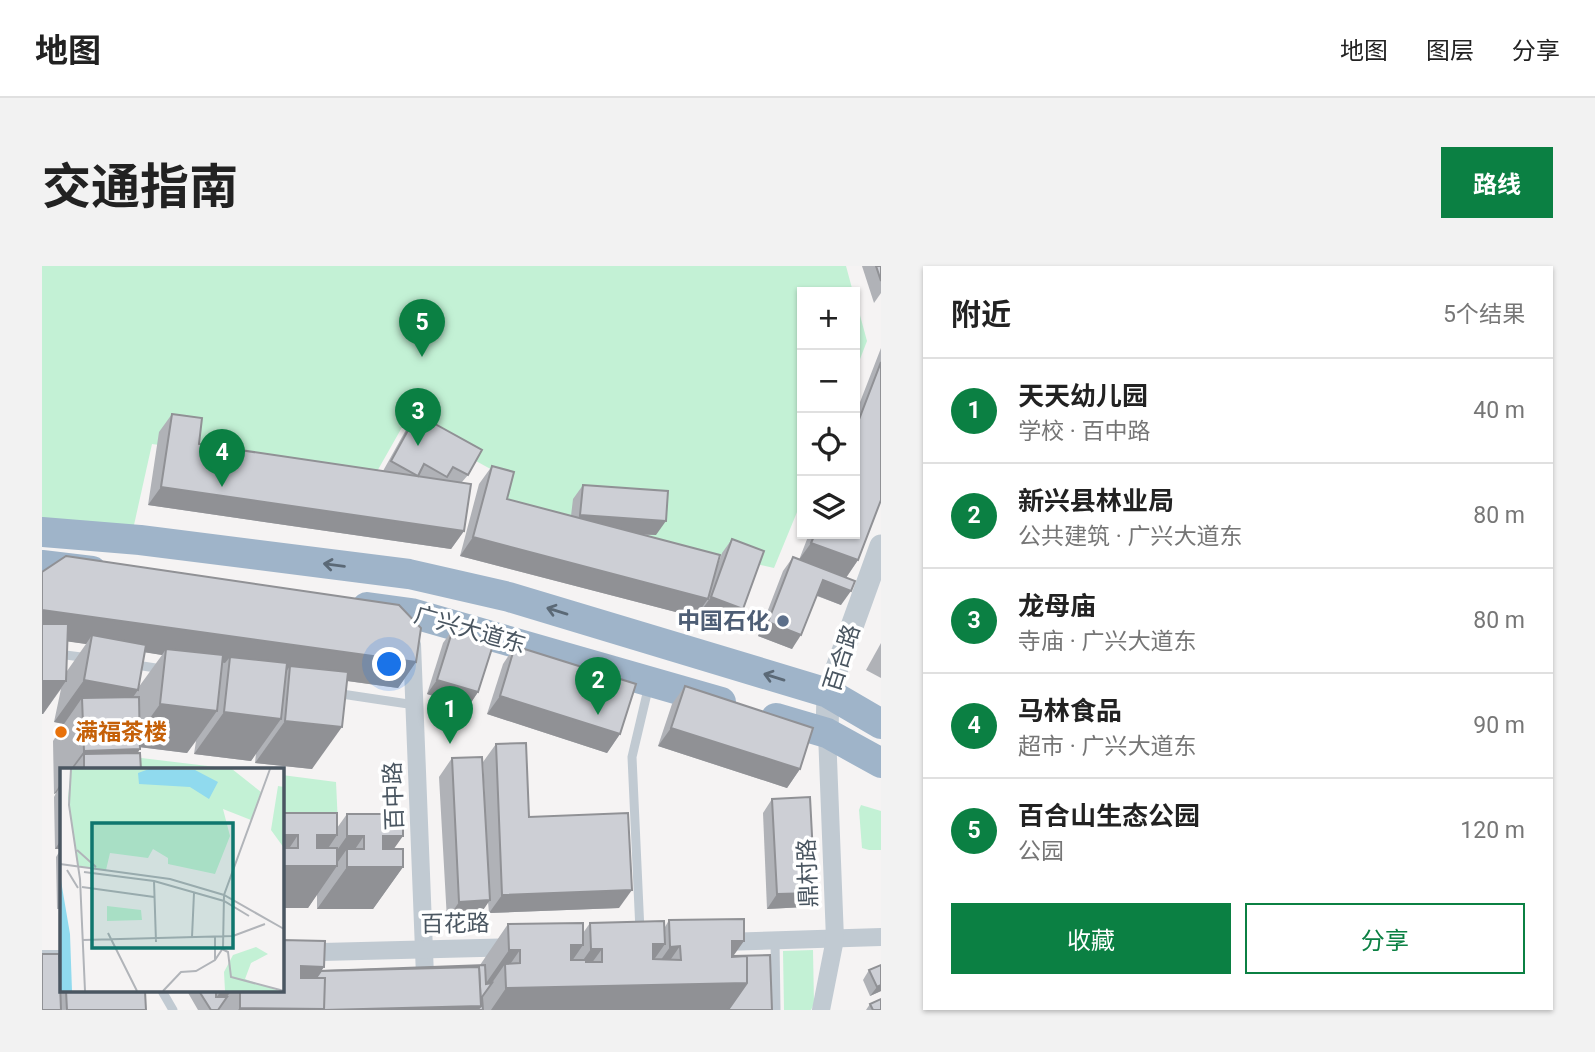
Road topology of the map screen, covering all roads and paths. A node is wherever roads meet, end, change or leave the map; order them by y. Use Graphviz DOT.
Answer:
graph roads {
  1 [pos="42,512"];
  2 [pos="42,532"];
  3 [pos="83,534"];
  4 [pos="881,546"];
  5 [pos="50,570"];
  6 [pos="120,575"];
  7 [pos="342,604"];
  8 [pos="411,613"];
  9 [pos="42,652"];
  10 [pos="97,660"];
  11 [pos="125,663"];
  12 [pos="166,669"];
  13 [pos="650,681"];
  14 [pos="331,692"];
  15 [pos="828,693"];
  16 [pos="415,705"];
  17 [pos="881,724"];
  18 [pos="827,733"];
  19 [pos="881,763"];
  20 [pos="881,937"];
  21 [pos="835,939"];
  22 [pos="775,940"];
  23 [pos="708,942"];
  24 [pos="640,944"];
  25 [pos="533,946"];
  26 [pos="425,949"];
  27 [pos="284,953"];
  28 [pos="42,959"];
  29 [pos="60,959"];
  30 [pos="425,976"];
  31 [pos="163,992"];
  32 [pos="173,1010"];
  33 [pos="776,1010"];
  34 [pos="821,1010"];
  1 -- 3 [label="highway"];
  2 -- 3 [label="highway, 广兴大道东"];
  15 -- 3 [label="highway, 广兴大道东, one-way"];
  4 -- 15 [label="street, 百合路"];
  5 -- 6 [label="highway"];
  7 -- 8 [label="highway, 广兴大道东"];
  8 -- 13 [label="highway, 广兴大道东"];
  8 -- 16 [label="street, 百中路"];
  9 -- 10 [label="lane"];
  11 -- 12 [label="lane"];
  13 -- 18 [label="highway, 广兴大道东"];
  13 -- 24 [label="lane"];
  14 -- 16 [label="lane"];
  15 -- 17 [label="highway, 广兴大道东"];
  15 -- 18 [label="street, 百合路"];
  16 -- 26 [label="street, 百中路"];
  18 -- 19 [label="highway, 广兴大道东"];
  18 -- 21 [label="street, 鼎村路"];
  20 -- 21 [label="street"];
  21 -- 22 [label="street"];
  21 -- 34 [label="street, 鼎村路"];
  22 -- 23 [label="street"];
  22 -- 33 [label="lane"];
  25 -- 26 [label="street, 百花路"];
  26 -- 27 [label="street, 百花路"];
  26 -- 30 [label="street, 百中路"];
  28 -- 29 [label="street"];
  31 -- 32 [label="lane"];
}
